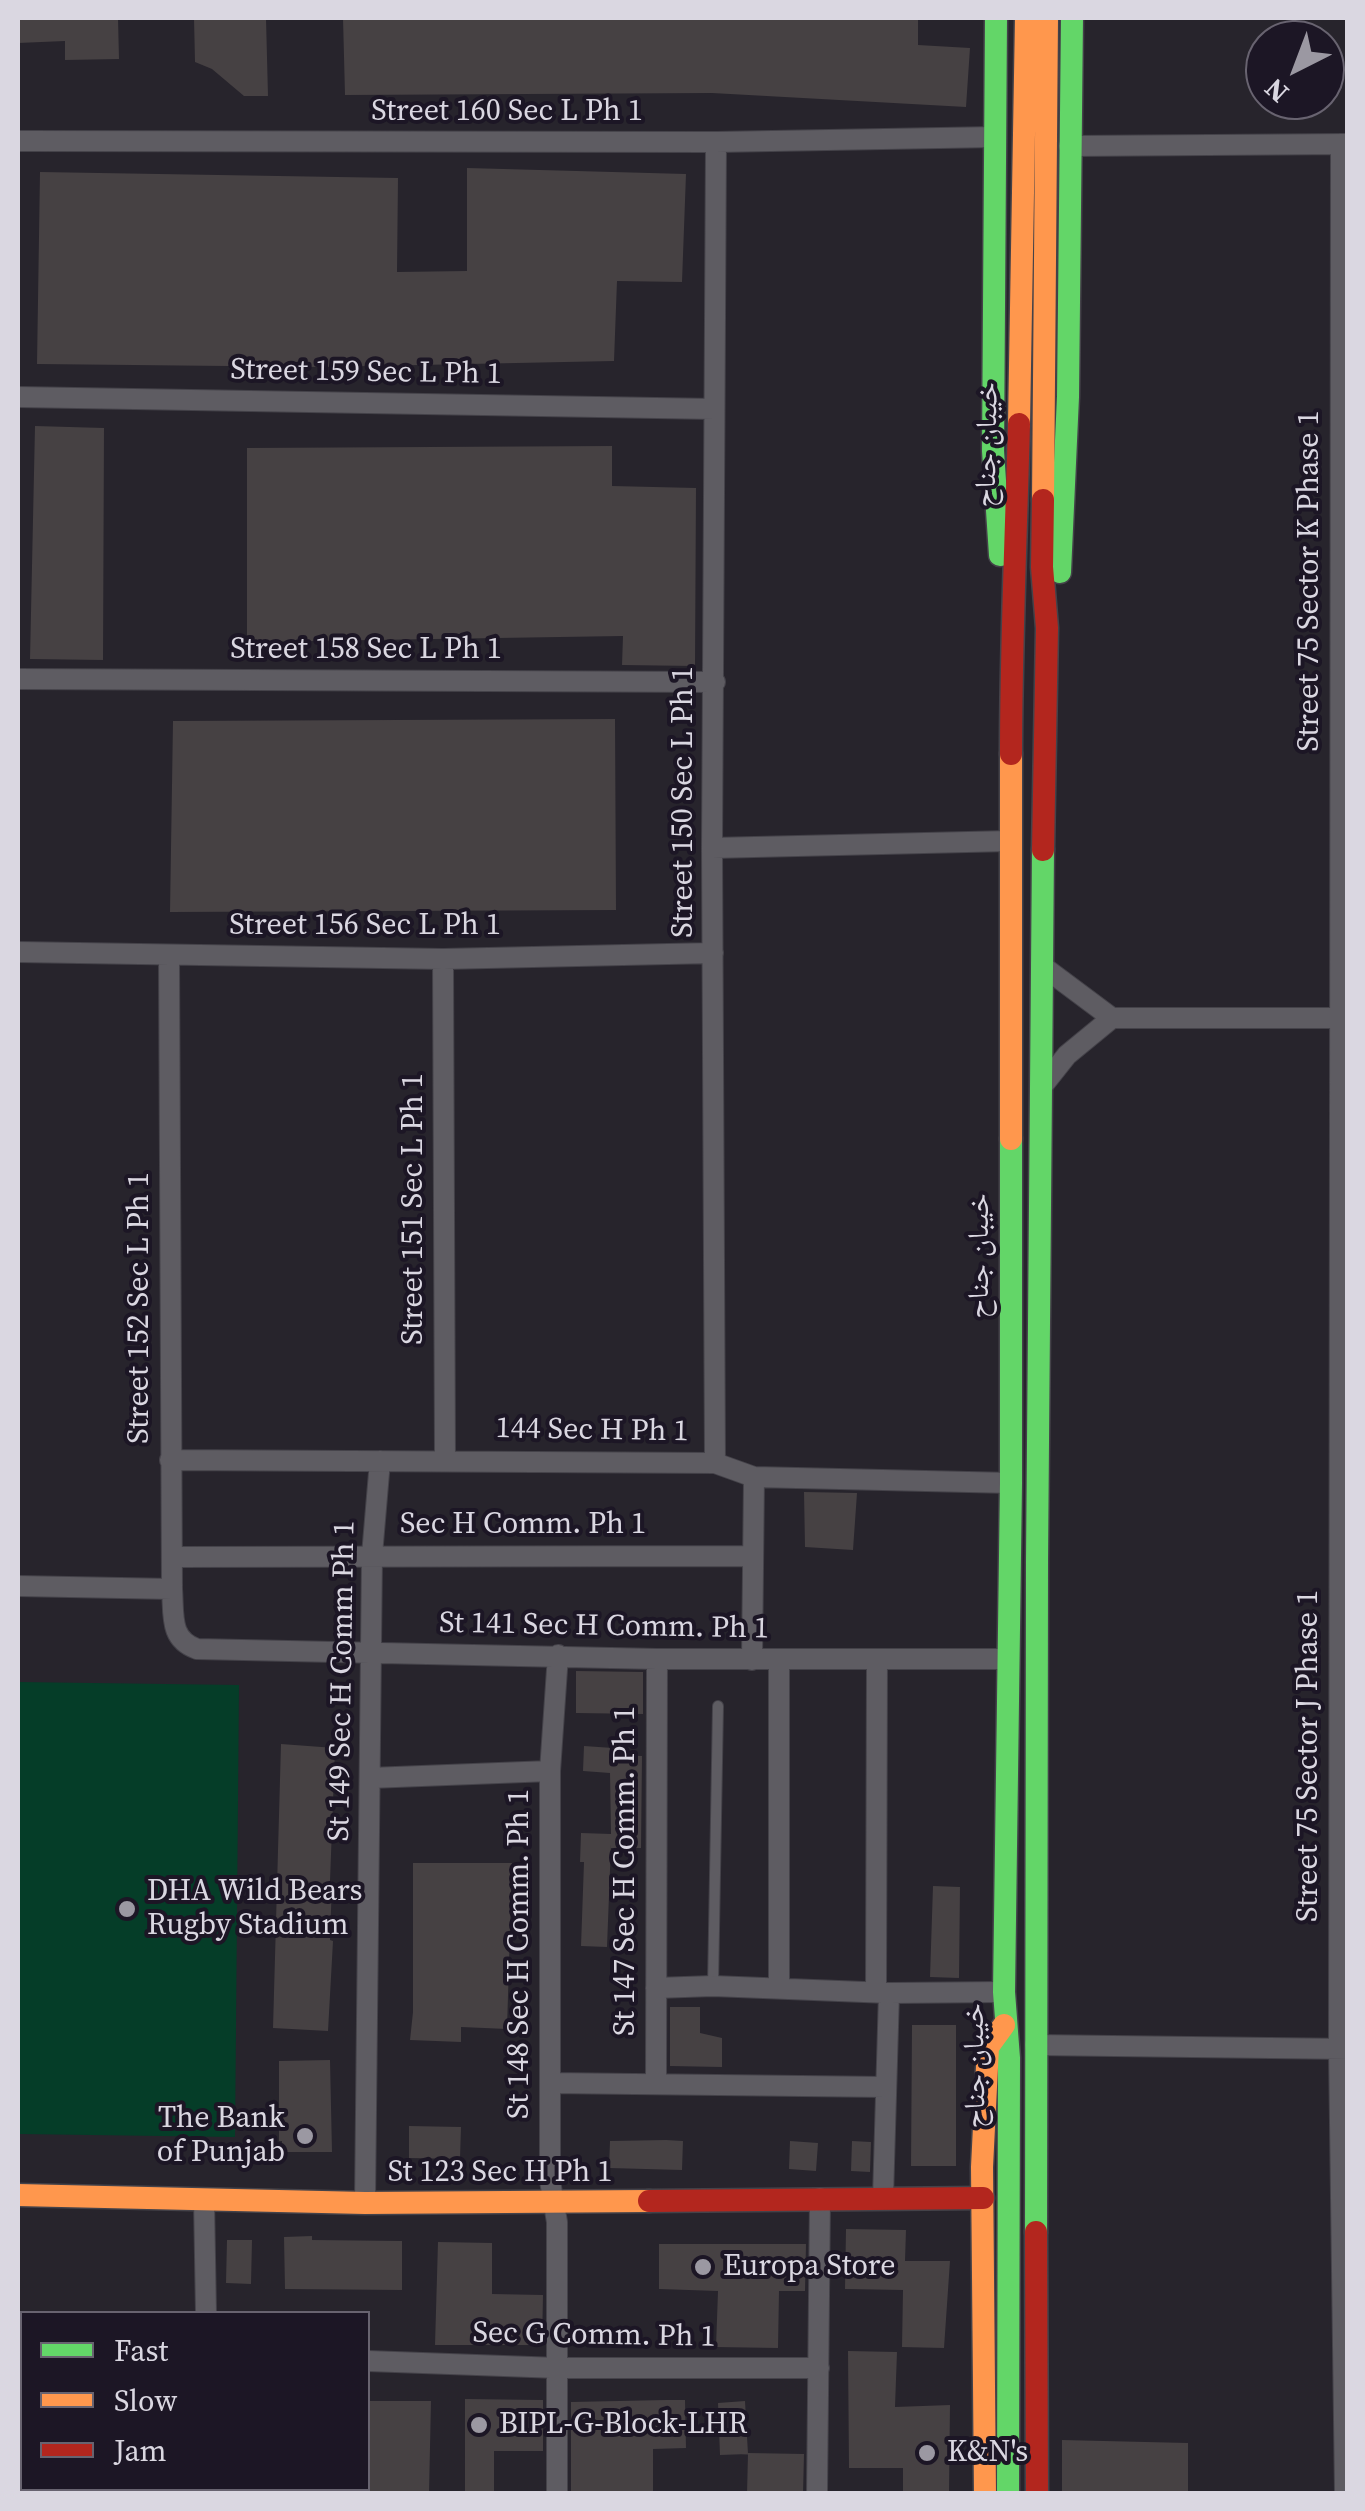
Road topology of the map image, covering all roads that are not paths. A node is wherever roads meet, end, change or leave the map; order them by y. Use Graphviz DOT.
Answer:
graph roads {
  1 [pos="996,18"];
  2 [pos="1026,18"];
  3 [pos="1047,18"];
  4 [pos="1072,18"];
  5 [pos="996,138"];
  6 [pos="18,140"];
  7 [pos="716,142"];
  8 [pos="1344,144"];
  9 [pos="1069,146"];
  10 [pos="18,397"];
  11 [pos="714,408"];
  12 [pos="1011,620"];
  13 [pos="1047,628"];
  14 [pos="18,679"];
  15 [pos="715,682"];
  16 [pos="1010,842"];
  17 [pos="712,848"];
  18 [pos="18,952"];
  19 [pos="169,954"];
  20 [pos="712,954"];
  21 [pos="443,959"];
  22 [pos="1042,964"];
  23 [pos="1112,1018"];
  24 [pos="1343,1018"];
  25 [pos="1040,1089"];
  26 [pos="170,1460"];
  27 [pos="444,1460"];
  28 [pos="380,1461"];
  29 [pos="715,1463"];
  30 [pos="754,1477"];
  31 [pos="1010,1483"];
  32 [pos="372,1555"];
  33 [pos="753,1556"];
  34 [pos="172,1557"];
  35 [pos="18,1586"];
  36 [pos="172,1589"];
  37 [pos="197,1649"];
  38 [pos="372,1653"];
  39 [pos="558,1655"];
  40 [pos="657,1659"];
  41 [pos="877,1659"];
  42 [pos="1010,1659"];
  43 [pos="752,1660"];
  44 [pos="779,1660"];
  45 [pos="718,1706"];
  46 [pos="550,1771"];
  47 [pos="370,1778"];
  48 [pos="713,1986"];
  49 [pos="656,1988"];
  50 [pos="780,1988"];
  51 [pos="1004,1992"];
  52 [pos="883,1993"];
  53 [pos="1004,2025"];
  54 [pos="1035,2045"];
  55 [pos="1343,2049"];
  56 [pos="550,2083"];
  57 [pos="656,2083"];
  58 [pos="885,2088"];
  59 [pos="18,2195"];
  60 [pos="820,2198"];
  61 [pos="883,2198"];
  62 [pos="983,2198"];
  63 [pos="204,2200"];
  64 [pos="554,2203"];
  65 [pos="366,2204"];
  66 [pos="206,2311"];
  67 [pos="1344,2328"];
  68 [pos="370,2361"];
  69 [pos="558,2368"];
  70 [pos="819,2368"];
  71 [pos="557,2494"];
  72 [pos="818,2494"];
  73 [pos="984,2494"];
  74 [pos="1008,2494"];
  75 [pos="1037,2494"];
  76 [pos="1345,2494"];
  1 -- 5 [label="main road"];
  2 -- 12 [label="main road, خیبان جناح"];
  3 -- 13 [label="main road, خیبان جناح"];
  4 -- 9 [label="main road"];
  5 -- 7 [label="street, Street 160 Sec L Ph 1"];
  5 -- 12 [label="main road"];
  6 -- 7 [label="street, Street 160 Sec L Ph 1"];
  7 -- 11 [label="street, Street 150 Sec L Ph 1"];
  8 -- 9 [label="street"];
  8 -- 24 [label="street, Street 75 Sector K Phase 1"];
  9 -- 13 [label="main road"];
  10 -- 11 [label="street, Street 159 Sec L Ph 1"];
  11 -- 15 [label="street, Street 150 Sec L Ph 1"];
  12 -- 16 [label="main road, خیبان جناح"];
  13 -- 22 [label="main road, خیبان جناح"];
  14 -- 15 [label="street, Street 158 Sec L Ph 1"];
  15 -- 17 [label="street, Street 150 Sec L Ph 1"];
  16 -- 17 [label="street"];
  16 -- 31 [label="main road, خیبان جناح"];
  17 -- 20 [label="street, Street 150 Sec L Ph 1"];
  18 -- 19 [label="street, Street 156 Sec L Ph 1"];
  19 -- 21 [label="street, Street 156 Sec L Ph 1"];
  19 -- 26 [label="street, Street 152 Sec L Ph 1"];
  20 -- 21 [label="street, Street 156 Sec L Ph 1"];
  20 -- 29 [label="street, Street 150 Sec L Ph 1"];
  21 -- 27 [label="street, Street 151 Sec L Ph 1"];
  22 -- 23 [label="street"];
  22 -- 25 [label="main road, خیبان جناح"];
  23 -- 24 [label="street"];
  23 -- 25 [label="street"];
  24 -- 55 [label="street, Street 75 Sector J Phase 1"];
  25 -- 54 [label="main road, خیبان جناح"];
  26 -- 28 [label="street, 144 Sec H Ph 1"];
  26 -- 34 [label="street, Street 152 Sec L Ph 1"];
  27 -- 28 [label="street, 144 Sec H Ph 1"];
  27 -- 29 [label="street, 144 Sec H Ph 1"];
  28 -- 32 [label="street, St 149 Sec H Comm Ph 1"];
  29 -- 30 [label="street, 144 Sec H Ph 1"];
  30 -- 31 [label="street, 144 Sec H Ph 1"];
  30 -- 33 [label="street"];
  31 -- 42 [label="main road, خیبان جناح"];
  32 -- 33 [label="street, Sec H Comm. Ph 1"];
  32 -- 34 [label="street, Sec H Comm. Ph 1"];
  32 -- 38 [label="street, St 149 Sec H Comm Ph 1"];
  33 -- 43 [label="street"];
  34 -- 36 [label="street, Street 152 Sec L Ph 1"];
  35 -- 36 [label="street"];
  36 -- 37 [label="street, Street 152 Sec L Ph 1"];
  37 -- 38 [label="street, St 141 Sec H Comm. Ph 1"];
  38 -- 39 [label="street, St 141 Sec H Comm. Ph 1"];
  38 -- 47 [label="street, St 149 Sec H Comm Ph 1"];
  39 -- 40 [label="street, St 141 Sec H Comm. Ph 1"];
  39 -- 46 [label="street, St 148 Sec H Comm. Ph 1"];
  40 -- 43 [label="street, St 141 Sec H Comm. Ph 1"];
  40 -- 49 [label="street, St 147 Sec H Comm. Ph 1"];
  41 -- 42 [label="street, St 141 Sec H Comm. Ph 1"];
  41 -- 44 [label="street, St 141 Sec H Comm. Ph 1"];
  41 -- 52 [label="street"];
  42 -- 51 [label="main road, خیبان جناح"];
  43 -- 44 [label="street, St 141 Sec H Comm. Ph 1"];
  44 -- 50 [label="street"];
  45 -- 48 [label="lane"];
  46 -- 47 [label="street"];
  46 -- 56 [label="street, St 148 Sec H Comm. Ph 1"];
  47 -- 65 [label="street, St 149 Sec H Comm Ph 1"];
  48 -- 49 [label="street"];
  48 -- 50 [label="street"];
  49 -- 57 [label="street, St 147 Sec H Comm. Ph 1"];
  50 -- 52 [label="street"];
  51 -- 52 [label="street"];
  51 -- 53 [label="main road, خیبان جناح"];
  52 -- 58 [label="street"];
  53 -- 62 [label="main road"];
  53 -- 74 [label="main road, خیبان جناح"];
  54 -- 55 [label="street"];
  54 -- 75 [label="main road, خیبان جناح"];
  55 -- 67 [label="street, Street 75 Sector J Phase 1"];
  56 -- 57 [label="street"];
  56 -- 64 [label="street, St 148 Sec H Comm. Ph 1"];
  57 -- 58 [label="street"];
  58 -- 61 [label="street"];
  59 -- 63 [label="main road, St 123 Sec H Ph 1"];
  60 -- 61 [label="main road, St 123 Sec H Ph 1"];
  60 -- 64 [label="main road, St 123 Sec H Ph 1"];
  60 -- 70 [label="street"];
  61 -- 62 [label="main road, St 123 Sec H Ph 1"];
  62 -- 73 [label="main road"];
  63 -- 65 [label="main road, St 123 Sec H Ph 1"];
  63 -- 66 [label="street"];
  64 -- 65 [label="main road, St 123 Sec H Ph 1"];
  64 -- 69 [label="street, St 148 Sec H Comm. Ph 1"];
  67 -- 76 [label="street, Street 75 Sector J Phase 1"];
  68 -- 69 [label="street, Sec G Comm. Ph 1"];
  69 -- 70 [label="street, Sec G Comm. Ph 1"];
  69 -- 71 [label="street, St 148 Sec H Comm. Ph 1"];
  70 -- 72 [label="street"];
}
